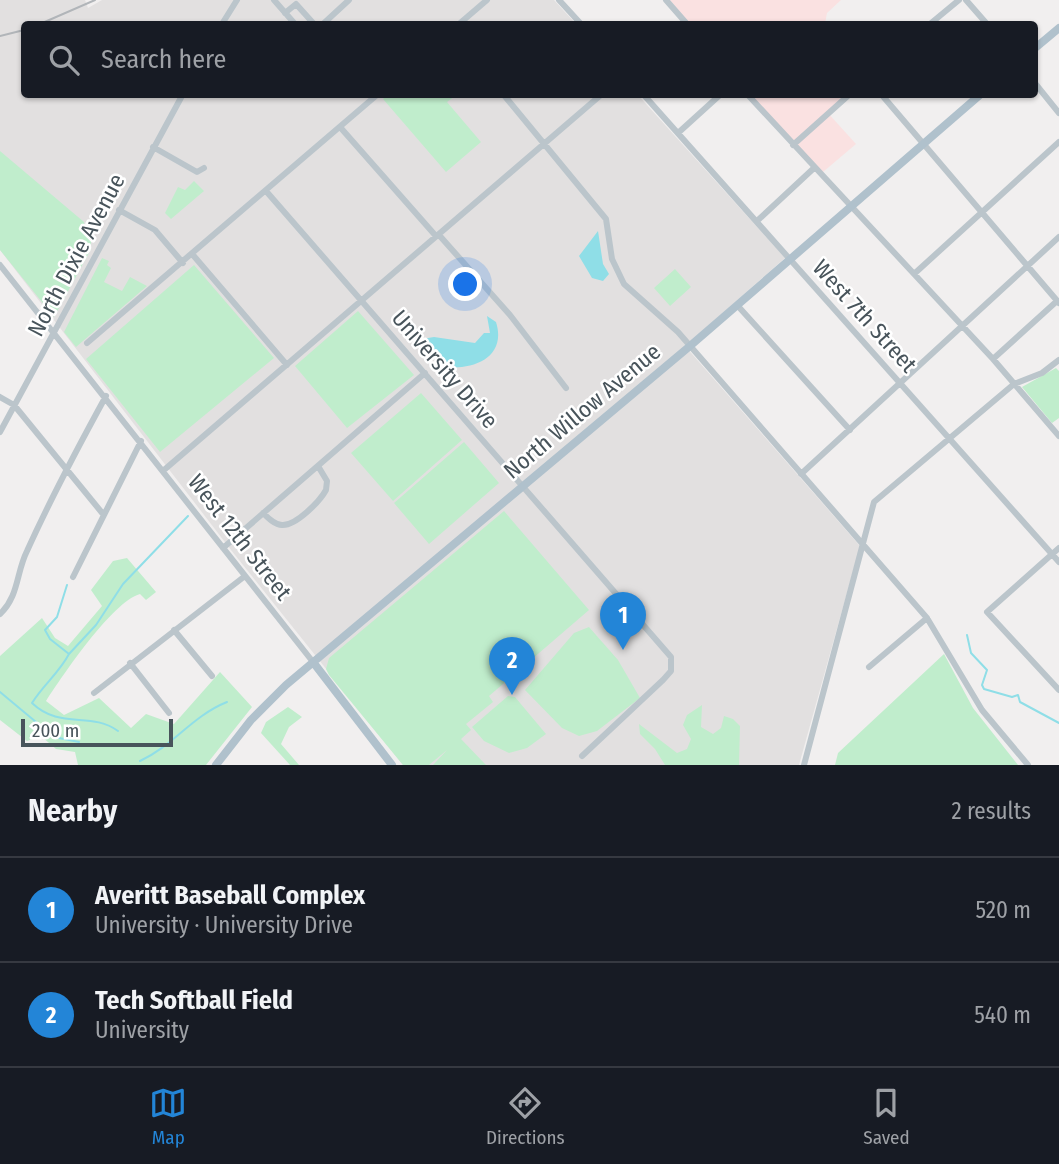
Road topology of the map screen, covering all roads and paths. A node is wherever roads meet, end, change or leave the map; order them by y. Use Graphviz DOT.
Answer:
graph roads {
  1 [pos="237,0"];
  2 [pos="274,0"];
  3 [pos="349,0"];
  4 [pos="487,0"];
  5 [pos="559,0"];
  6 [pos="574,0"];
  7 [pos="666,0"];
  8 [pos="959,0"];
  9 [pos="966,0"];
  10 [pos="566,7"];
  11 [pos="285,13"];
  12 [pos="224,21"];
  13 [pos="292,21"];
  14 [pos="311,21"];
  15 [pos="326,21"];
  16 [pos="462,21"];
  17 [pos="578,21"];
  18 [pos="684,21"];
  19 [pos="934,21"];
  20 [pos="984,21"];
  21 [pos="1059,28"];
  22 [pos="1038,46"];
  23 [pos="1038,87"];
  24 [pos="181,98"];
  25 [pos="373,98"];
  26 [pos="506,98"];
  27 [pos="598,98"];
  28 [pos="647,98"];
  29 [pos="717,98"];
  30 [pos="751,98"];
  31 [pos="846,98"];
  32 [pos="885,98"];
  33 [pos="976,98"];
  34 [pos="1059,113"];
  35 [pos="340,127"];
  36 [pos="678,133"];
  37 [pos="1059,142"];
  38 [pos="924,143"];
  39 [pos="793,145"];
  40 [pos="544,146"];
  41 [pos="153,147"];
  42 [pos="814,167"];
  43 [pos="204,168"];
  44 [pos="266,191"];
  45 [pos="850,205"];
  46 [pos="119,210"];
  47 [pos="982,211"];
  48 [pos="757,221"];
  49 [pos="437,235"];
  50 [pos="1059,237"];
  51 [pos="192,255"];
  52 [pos="789,258"];
  53 [pos="183,263"];
  54 [pos="1027,266"];
  55 [pos="2,267"];
  56 [pos="914,274"];
  57 [pos="0,278"];
  58 [pos="362,301"];
  59 [pos="1058,302"];
  60 [pos="737,305"];
  61 [pos="962,327"];
  62 [pos="56,332"];
  63 [pos="87,343"];
  64 [pos="690,346"];
  65 [pos="993,359"];
  66 [pos="1059,360"];
  67 [pos="287,365"];
  68 [pos="425,373"];
  69 [pos="901,382"];
  70 [pos="1014,384"];
  71 [pos="566,388"];
  72 [pos="106,396"];
  73 [pos="0,397"];
  74 [pos="14,405"];
  75 [pos="1059,421"];
  76 [pos="1052,428"];
  77 [pos="850,430"];
  78 [pos="0,432"];
  79 [pos="948,436"];
  80 [pos="1059,436"];
  81 [pos="141,441"];
  82 [pos="318,466"];
  83 [pos="65,470"];
  84 [pos="164,470"];
  85 [pos="801,474"];
  86 [pos="523,486"];
  87 [pos="263,513"];
  88 [pos="103,514"];
  89 [pos="862,545"];
  90 [pos="223,548"];
  91 [pos="1059,548"];
  92 [pos="1052,554"];
  93 [pos="1059,562"];
  94 [pos="245,576"];
  95 [pos="73,577"];
  96 [pos="0,614"];
  97 [pos="927,618"];
  98 [pos="174,630"];
  99 [pos="313,662"];
  100 [pos="130,663"];
  101 [pos="869,667"];
  102 [pos="212,676"];
  103 [pos="1059,690"];
  104 [pos="94,693"];
  105 [pos="169,713"];
  106 [pos="582,756"];
  107 [pos="388,763"];
  108 [pos="216,765"];
  109 [pos="804,765"];
  110 [pos="1028,765"];
  1 -- 12 [label="street"];
  2 -- 11 [label="street"];
  3 -- 15 [label="street"];
  4 -- 16 [label="street"];
  5 -- 10 [label="street"];
  6 -- 10 [label="street"];
  7 -- 18 [label="street"];
  8 -- 19 [label="street"];
  9 -- 20 [label="street"];
  10 -- 17 [label="street"];
  11 -- 13 [label="street"];
  11 -- 14 [label="street"];
  21 -- 22 [label="main road"];
  23 -- 34 [label="street"];
  24 -- 41 [label="street, North Dixie Avenue"];
  25 -- 35 [label="street"];
  26 -- 40 [label="street"];
  27 -- 40 [label="street"];
  28 -- 36 [label="street, West 7th Street"];
  29 -- 36 [label="street"];
  30 -- 39 [label="street"];
  31 -- 39 [label="street"];
  32 -- 38 [label="street"];
  33 -- 38 [label="main road, North Willow Avenue"];
  35 -- 44 [label="street"];
  35 -- 49 [label="street"];
  36 -- 48 [label="street, West 7th Street"];
  37 -- 47 [label="street"];
  38 -- 45 [label="main road, North Willow Avenue"];
  38 -- 47 [label="street"];
  39 -- 42 [label="street"];
  40 -- 49 [label="street"];
  40 -- 64 [label="street"];
  41 -- 43 [label="street"];
  41 -- 46 [label="street, North Dixie Avenue"];
  42 -- 45 [label="street"];
  42 -- 48 [label="street"];
  44 -- 51 [label="street"];
  44 -- 58 [label="street, University Drive"];
  45 -- 52 [label="main road, North Willow Avenue"];
  45 -- 56 [label="street"];
  46 -- 53 [label="street"];
  46 -- 62 [label="street, North Dixie Avenue"];
  47 -- 54 [label="street"];
  47 -- 56 [label="street"];
  48 -- 52 [label="street, West 7th Street"];
  49 -- 58 [label="street"];
  49 -- 71 [label="street"];
  50 -- 54 [label="street"];
  51 -- 53 [label="street"];
  51 -- 67 [label="street"];
  52 -- 60 [label="main road, North Willow Avenue"];
  52 -- 69 [label="street, West 7th Street"];
  53 -- 63 [label="street"];
  54 -- 59 [label="street"];
  54 -- 61 [label="street"];
  55 -- 57 [label="street"];
  55 -- 62 [label="street, West 12th Street"];
  56 -- 61 [label="street"];
  58 -- 67 [label="street"];
  58 -- 68 [label="street, University Drive"];
  59 -- 65 [label="street"];
  60 -- 64 [label="main road, North Willow Avenue"];
  60 -- 77 [label="street"];
  61 -- 65 [label="street"];
  61 -- 69 [label="street"];
  62 -- 72 [label="street, West 12th Street"];
  62 -- 74 [label="street, North Dixie Avenue"];
  64 -- 85 [label="street"];
  64 -- 86 [label="main road, North Willow Avenue"];
  65 -- 70 [label="street"];
  66 -- 70 [label="street"];
  67 -- 84 [label="street"];
  68 -- 82 [label="street"];
  68 -- 86 [label="street, University Drive"];
  69 -- 77 [label="street"];
  69 -- 79 [label="street, West 7th Street"];
  70 -- 76 [label="street"];
  70 -- 79 [label="street"];
  72 -- 81 [label="street, West 12th Street"];
  72 -- 83 [label="street"];
  73 -- 74 [label="street"];
  74 -- 78 [label="street, North Dixie Avenue"];
  74 -- 83 [label="street"];
  75 -- 76 [label="street"];
  76 -- 80 [label="street"];
  77 -- 85 [label="street"];
  79 -- 89 [label="street"];
  79 -- 92 [label="street, West 7th Street"];
  81 -- 84 [label="street, West 12th Street"];
  81 -- 88 [label="street"];
  82 -- 87 [label="street"];
  82 -- 87 [label="street"];
  83 -- 88 [label="street"];
  83 -- 96 [label="street"];
  84 -- 90 [label="street, West 12th Street"];
  85 -- 89 [label="street"];
  86 -- 99 [label="main road, North Willow Avenue"];
  86 -- 106 [label="street, University Drive"];
  87 -- 90 [label="street"];
  88 -- 95 [label="street"];
  89 -- 97 [label="street"];
  89 -- 109 [label="street"];
  90 -- 94 [label="street, West 12th Street"];
  91 -- 92 [label="street"];
  92 -- 93 [label="street, West 7th Street"];
  92 -- 103 [label="street"];
  94 -- 98 [label="street"];
  94 -- 99 [label="street, West 12th Street"];
  97 -- 101 [label="street"];
  97 -- 110 [label="street"];
  98 -- 100 [label="street"];
  98 -- 102 [label="street"];
  99 -- 107 [label="main road, West 12th Street"];
  99 -- 108 [label="main road, North Willow Avenue"];
  100 -- 104 [label="street"];
  100 -- 105 [label="street"];
}
